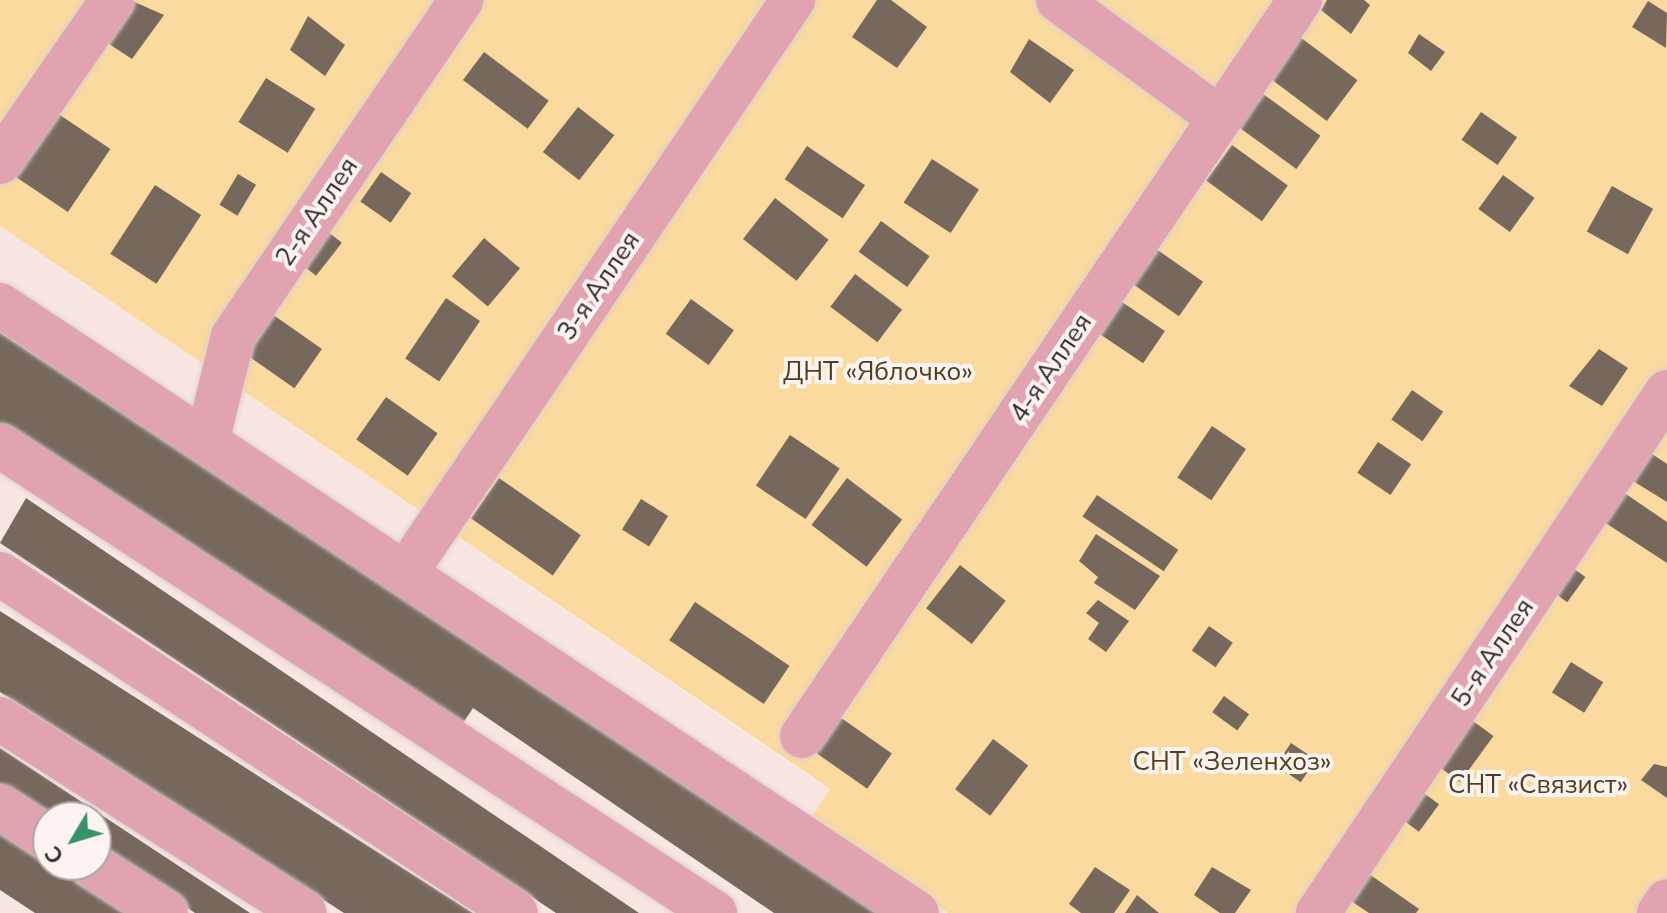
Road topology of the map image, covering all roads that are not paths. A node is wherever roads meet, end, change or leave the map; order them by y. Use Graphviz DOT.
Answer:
graph roads {
  1 [pos="112,0"];
  2 [pos="461,0"];
  3 [pos="793,0"];
  4 [pos="1058,0"];
  5 [pos="1300,0"];
  6 [pos="1220,118"];
  7 [pos="0,162"];
  8 [pos="0,305"];
  9 [pos="1667,392"];
  10 [pos="208,438"];
  11 [pos="2,451"];
  12 [pos="406,572"];
  13 [pos="0,574"];
  14 [pos="0,719"];
  15 [pos="802,736"];
  16 [pos="0,807"];
  17 [pos="32,828"];
  18 [pos="112,878"];
  19 [pos="1667,901"];
  20 [pos="166,913"];
  21 [pos="304,913"];
  22 [pos="516,913"];
  23 [pos="715,913"];
  24 [pos="917,913"];
  25 [pos="1318,913"];
  26 [pos="1659,913"];
  1 -- 7 [label="lane"];
  2 -- 10 [label="lane, 2-я Аллея"];
  3 -- 12 [label="lane, 3-я Аллея"];
  4 -- 6 [label="lane"];
  5 -- 6 [label="lane, 4-я Аллея"];
  6 -- 15 [label="lane, 4-я Аллея"];
  8 -- 10 [label="lane"];
  9 -- 25 [label="lane, 5-я Аллея"];
  10 -- 12 [label="lane"];
  11 -- 23 [label="lane"];
  12 -- 24 [label="lane"];
  13 -- 22 [label="lane"];
  14 -- 21 [label="lane"];
  16 -- 17 [label="lane"];
  18 -- 20 [label="lane"];
  19 -- 26 [label="lane"];
}
